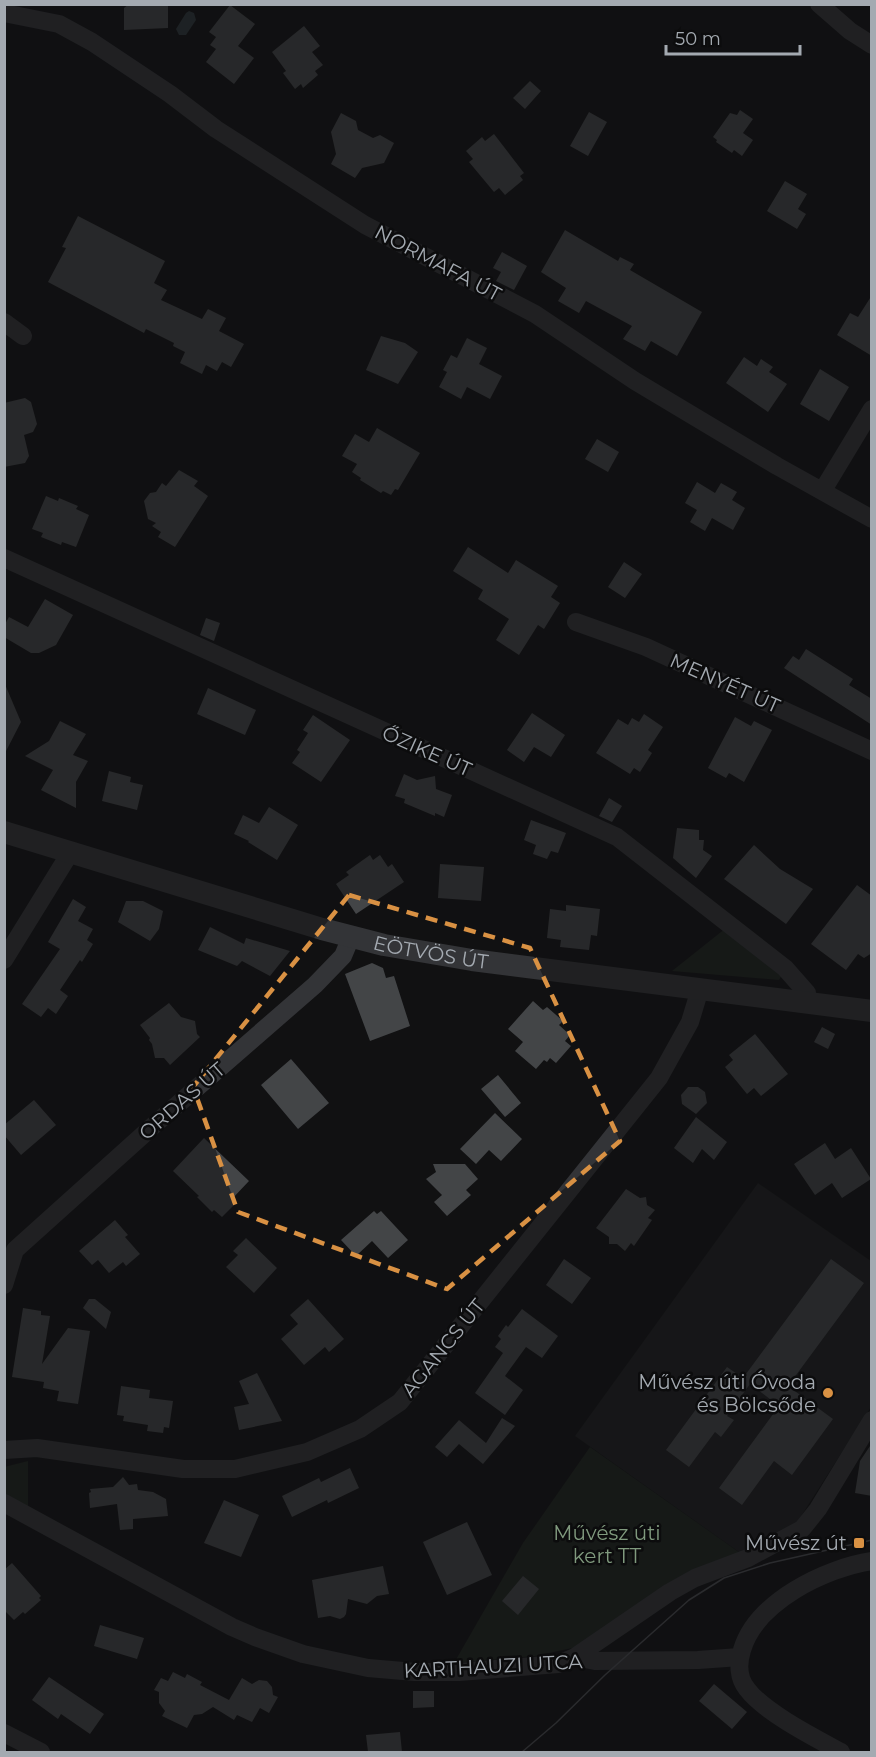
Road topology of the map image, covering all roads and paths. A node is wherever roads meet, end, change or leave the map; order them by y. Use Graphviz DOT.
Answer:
graph roads {
  1 [pos="819,4"];
  2 [pos="4,13"];
  3 [pos="872,45"];
  4 [pos="4,322"];
  5 [pos="23,336"];
  6 [pos="872,409"];
  7 [pos="823,490"];
  8 [pos="872,519"];
  9 [pos="4,558"];
  10 [pos="576,622"];
  11 [pos="872,751"];
  12 [pos="4,832"];
  13 [pos="70,853"];
  14 [pos="351,937"];
  15 [pos="4,960"];
  16 [pos="700,989"];
  17 [pos="806,1003"];
  18 [pos="872,1011"];
  19 [pos="10,1245"];
  20 [pos="4,1285"];
  21 [pos="872,1420"];
  22 [pos="4,1450"];
  23 [pos="4,1503"];
  24 [pos="872,1561"];
  25 [pos="740,1657"];
  26 [pos="575,1658"];
  27 [pos="4,1733"];
  28 [pos="41,1752"];
  29 [pos="841,1752"];
  1 -- 3 [label="street"];
  2 -- 7 [label="street, NORMAFA ÚT"];
  4 -- 5 [label="street"];
  6 -- 7 [label="street"];
  7 -- 8 [label="street, NORMAFA ÚT"];
  9 -- 17 [label="street, ŐZIKE ÚT"];
  10 -- 11 [label="street, MENYÉT ÚT"];
  12 -- 13 [label="street, EÖTVÖS ÚT"];
  13 -- 14 [label="street, EÖTVÖS ÚT"];
  13 -- 15 [label="street"];
  14 -- 16 [label="street, EÖTVÖS ÚT"];
  14 -- 19 [label="street, ORDAS ÚT"];
  16 -- 17 [label="street, EÖTVÖS ÚT"];
  16 -- 22 [label="street, AGANCS ÚT"];
  17 -- 18 [label="street, EÖTVÖS ÚT"];
  19 -- 20 [label="street"];
  21 -- 26 [label="street"];
  23 -- 26 [label="street, KARTHAUZI UTCA"];
  24 -- 25 [label="street"];
  25 -- 26 [label="street, KARTHAUZI UTCA"];
  25 -- 29 [label="street"];
  27 -- 28 [label="street"];
}
